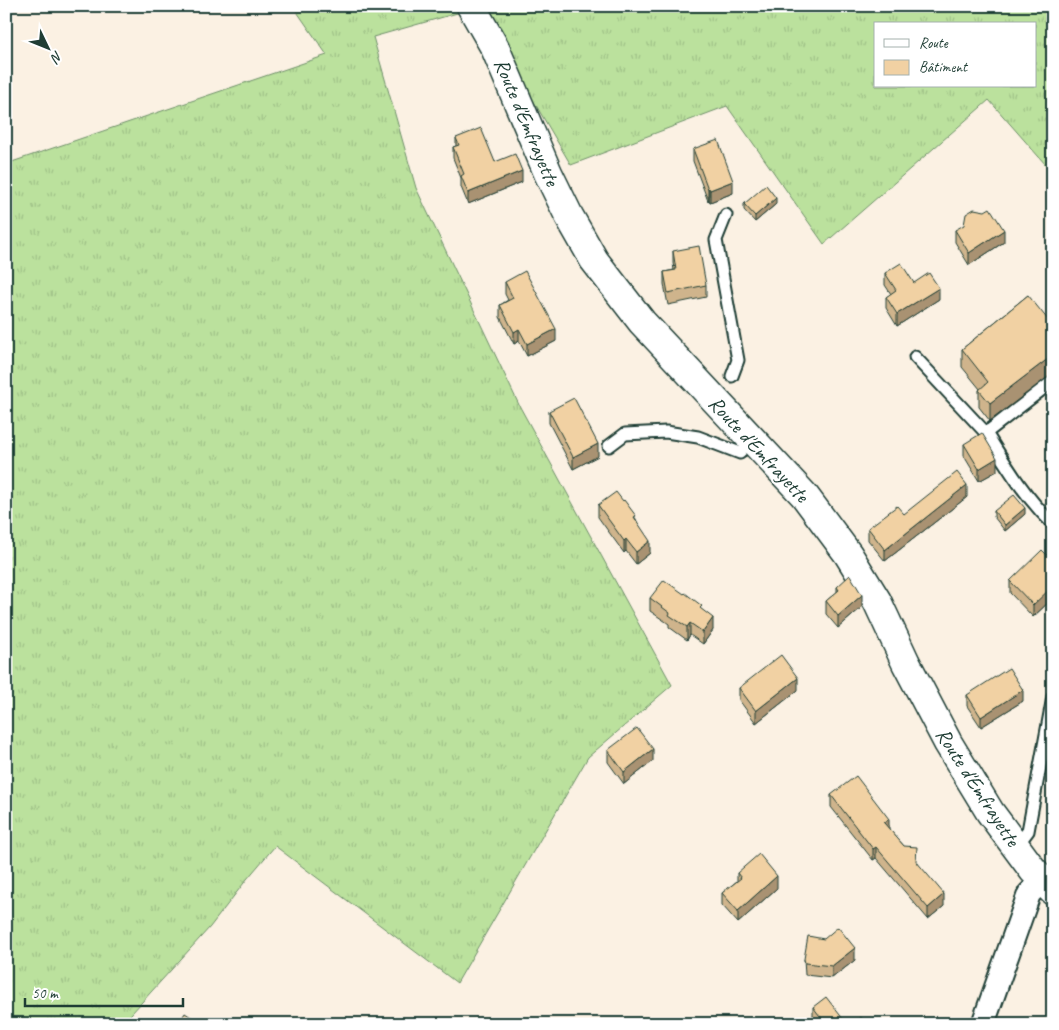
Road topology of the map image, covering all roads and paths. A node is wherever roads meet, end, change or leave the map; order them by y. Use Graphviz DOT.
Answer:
graph roads {
  1 [pos="471,6"];
  2 [pos="726,215"];
  3 [pos="915,357"];
  4 [pos="732,376"];
  5 [pos="1053,381"];
  6 [pos="986,433"];
  7 [pos="609,446"];
  8 [pos="740,453"];
  9 [pos="1053,524"];
  10 [pos="1053,697"];
  11 [pos="1016,847"];
  12 [pos="1048,885"];
  13 [pos="983,1024"];
  1 -- 11 [label="street, Route d'Emfrayette"];
  2 -- 4 [label="lane"];
  3 -- 6 [label="lane"];
  5 -- 6 [label="lane"];
  6 -- 9 [label="lane"];
  7 -- 8 [label="lane"];
  10 -- 11 [label="lane"];
  11 -- 12 [label="street, Route d'Emfrayette"];
  12 -- 13 [label="street"];
}
